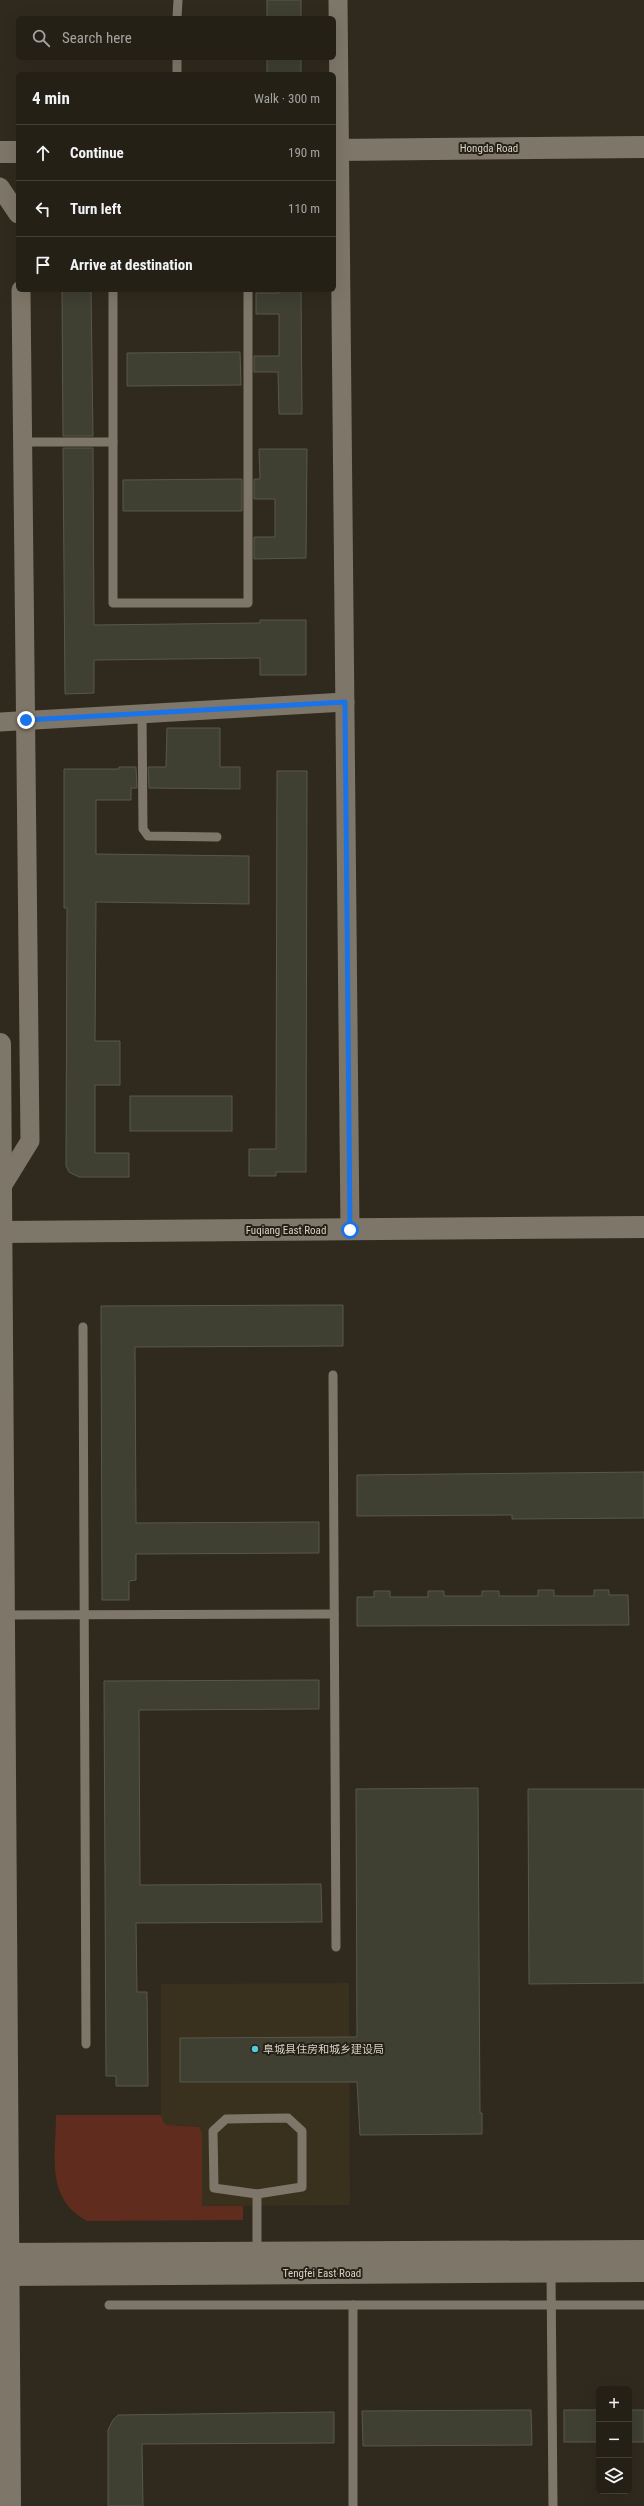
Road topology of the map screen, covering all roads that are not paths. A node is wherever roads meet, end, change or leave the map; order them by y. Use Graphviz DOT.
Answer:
graph roads {
  1 [pos="178,0"];
  2 [pos="338,0"];
  3 [pos="178,16"];
  4 [pos="177,60"];
  5 [pos="177,72"];
  6 [pos="644,147"];
  7 [pos="337,150"];
  8 [pos="0,152"];
  9 [pos="16,152"];
  10 [pos="0,186"];
  11 [pos="16,211"];
  12 [pos="21,292"];
  13 [pos="113,292"];
  14 [pos="248,292"];
  15 [pos="22,442"];
  16 [pos="113,442"];
  17 [pos="345,702"];
  18 [pos="142,713"];
  19 [pos="26,720"];
  20 [pos="0,722"];
  21 [pos="217,837"];
  22 [pos="0,1044"];
  23 [pos="1,1188"];
  24 [pos="644,1227"];
  25 [pos="350,1230"];
  26 [pos="1,1232"];
  27 [pos="83,1327"];
  28 [pos="333,1375"];
  29 [pos="334,1614"];
  30 [pos="4,1615"];
  31 [pos="84,1615"];
  32 [pos="336,1947"];
  33 [pos="86,2044"];
  34 [pos="257,2194"];
  35 [pos="644,2251"];
  36 [pos="257,2253"];
  37 [pos="4,2264"];
  38 [pos="644,2271"];
  39 [pos="551,2272"];
  40 [pos="109,2305"];
  41 [pos="353,2305"];
  42 [pos="552,2305"];
  43 [pos="644,2305"];
  44 [pos="10,2506"];
  45 [pos="353,2506"];
  46 [pos="553,2506"];
  1 -- 3 [label="lane"];
  2 -- 7 [label="street"];
  4 -- 5 [label="lane"];
  6 -- 7 [label="street, Hongda Road"];
  7 -- 17 [label="street"];
  8 -- 9 [label="street"];
  10 -- 11 [label="street"];
  12 -- 15 [label="street"];
  13 -- 16 [label="lane"];
  14 -- 16 [label="lane"];
  15 -- 16 [label="lane"];
  15 -- 19 [label="street"];
  17 -- 18 [label="street"];
  17 -- 25 [label="street"];
  18 -- 19 [label="street"];
  18 -- 21 [label="lane"];
  19 -- 20 [label="street"];
  19 -- 23 [label="street"];
  22 -- 23 [label="street"];
  23 -- 26 [label="street"];
  24 -- 25 [label="street, Fuqiang East Road"];
  25 -- 26 [label="street, Fuqiang East Road"];
  26 -- 30 [label="street"];
  27 -- 31 [label="lane"];
  28 -- 29 [label="lane"];
  29 -- 31 [label="lane"];
  29 -- 32 [label="lane"];
  30 -- 31 [label="lane"];
  30 -- 37 [label="street"];
  31 -- 33 [label="lane"];
  34 -- 34 [label="lane"];
  34 -- 36 [label="lane"];
  35 -- 36 [label="street, Tengfei East Road"];
  36 -- 37 [label="street, Tengfei East Road"];
  37 -- 39 [label="street, Tengfei East Road"];
  37 -- 44 [label="street"];
  38 -- 39 [label="street, Tengfei East Road"];
  39 -- 42 [label="lane"];
  40 -- 41 [label="lane"];
  41 -- 42 [label="lane"];
  41 -- 45 [label="lane"];
  42 -- 43 [label="lane"];
  42 -- 46 [label="lane"];
}
